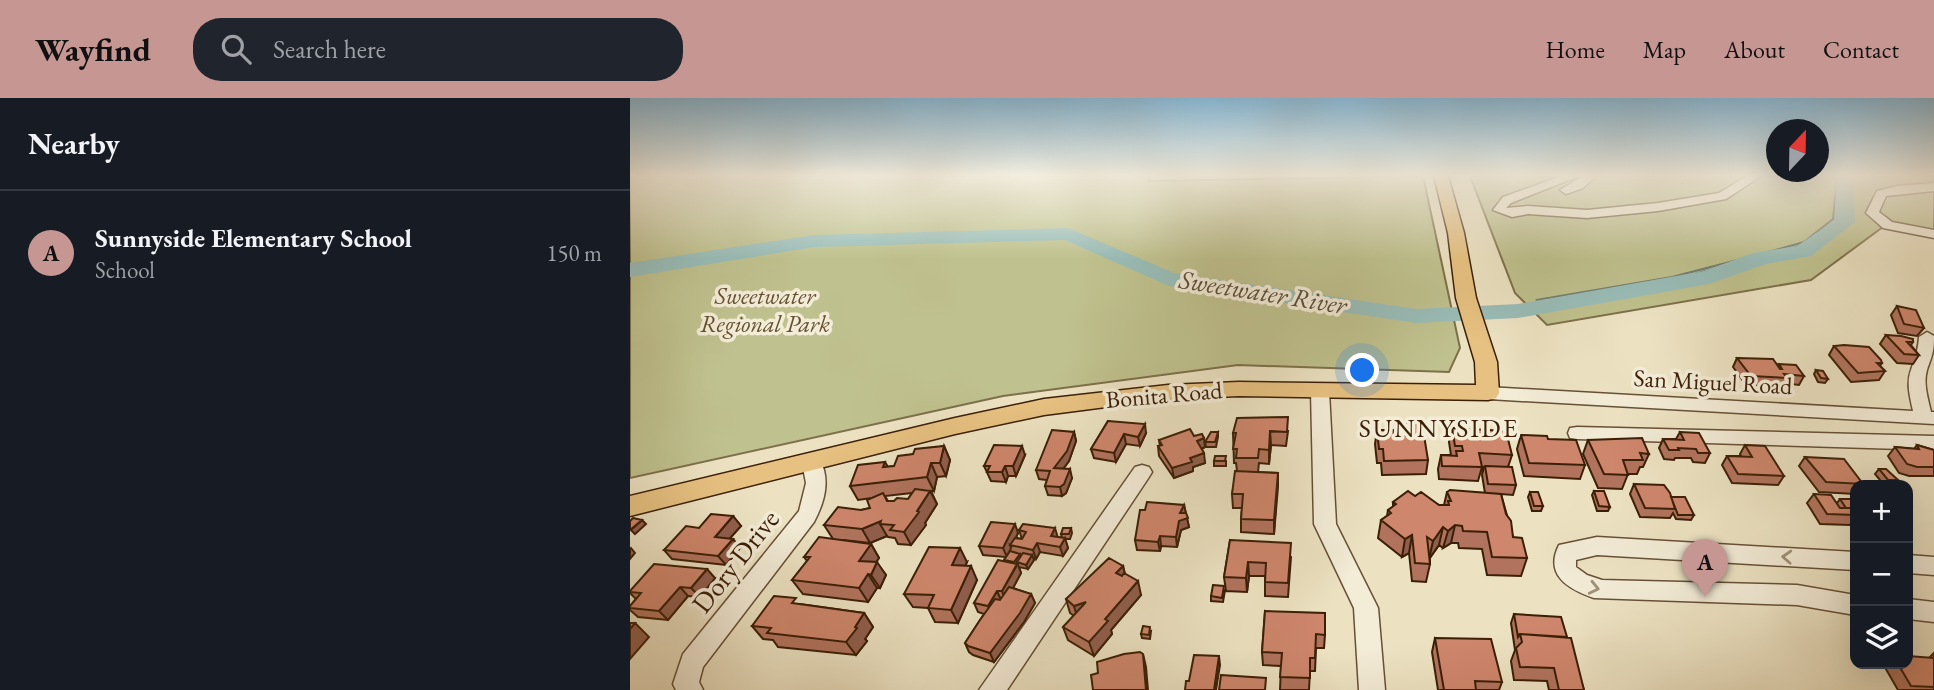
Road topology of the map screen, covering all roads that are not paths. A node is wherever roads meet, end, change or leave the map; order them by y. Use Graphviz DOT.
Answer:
graph roads {
  1 [pos="1449,204"];
  2 [pos="1503,204"];
  3 [pos="1676,204"];
  4 [pos="1876,204"];
  5 [pos="1934,234"];
  6 [pos="1927,337"];
  7 [pos="1486,362"];
  8 [pos="1320,391"];
  9 [pos="1489,393"];
  10 [pos="1929,418"];
  11 [pos="1577,433"];
  12 [pos="1934,443"];
  13 [pos="812,463"];
  14 [pos="1142,472"];
  15 [pos="630,506"];
  16 [pos="1850,561"];
  17 [pos="1913,564"];
  18 [pos="1934,566"];
  19 [pos="1850,604"];
  20 [pos="1913,610"];
  21 [pos="1934,612"];
  22 [pos="690,690"];
  23 [pos="992,690"];
  24 [pos="1372,690"];
  1 -- 7 [label="main road"];
  2 -- 3 [label="street"];
  4 -- 5 [label="street"];
  6 -- 10 [label="street"];
  7 -- 9 [label="main road"];
  8 -- 9 [label="main road, Bonita Road"];
  8 -- 13 [label="main road, Bonita Road"];
  8 -- 24 [label="street"];
  9 -- 10 [label="street, San Miguel Road"];
  11 -- 12 [label="street"];
  13 -- 15 [label="main road, Bonita Road"];
  13 -- 22 [label="street, Dory Drive"];
  14 -- 23 [label="street"];
  16 -- 19 [label="street, one-way"];
  17 -- 18 [label="street"];
  20 -- 21 [label="street"];
}
